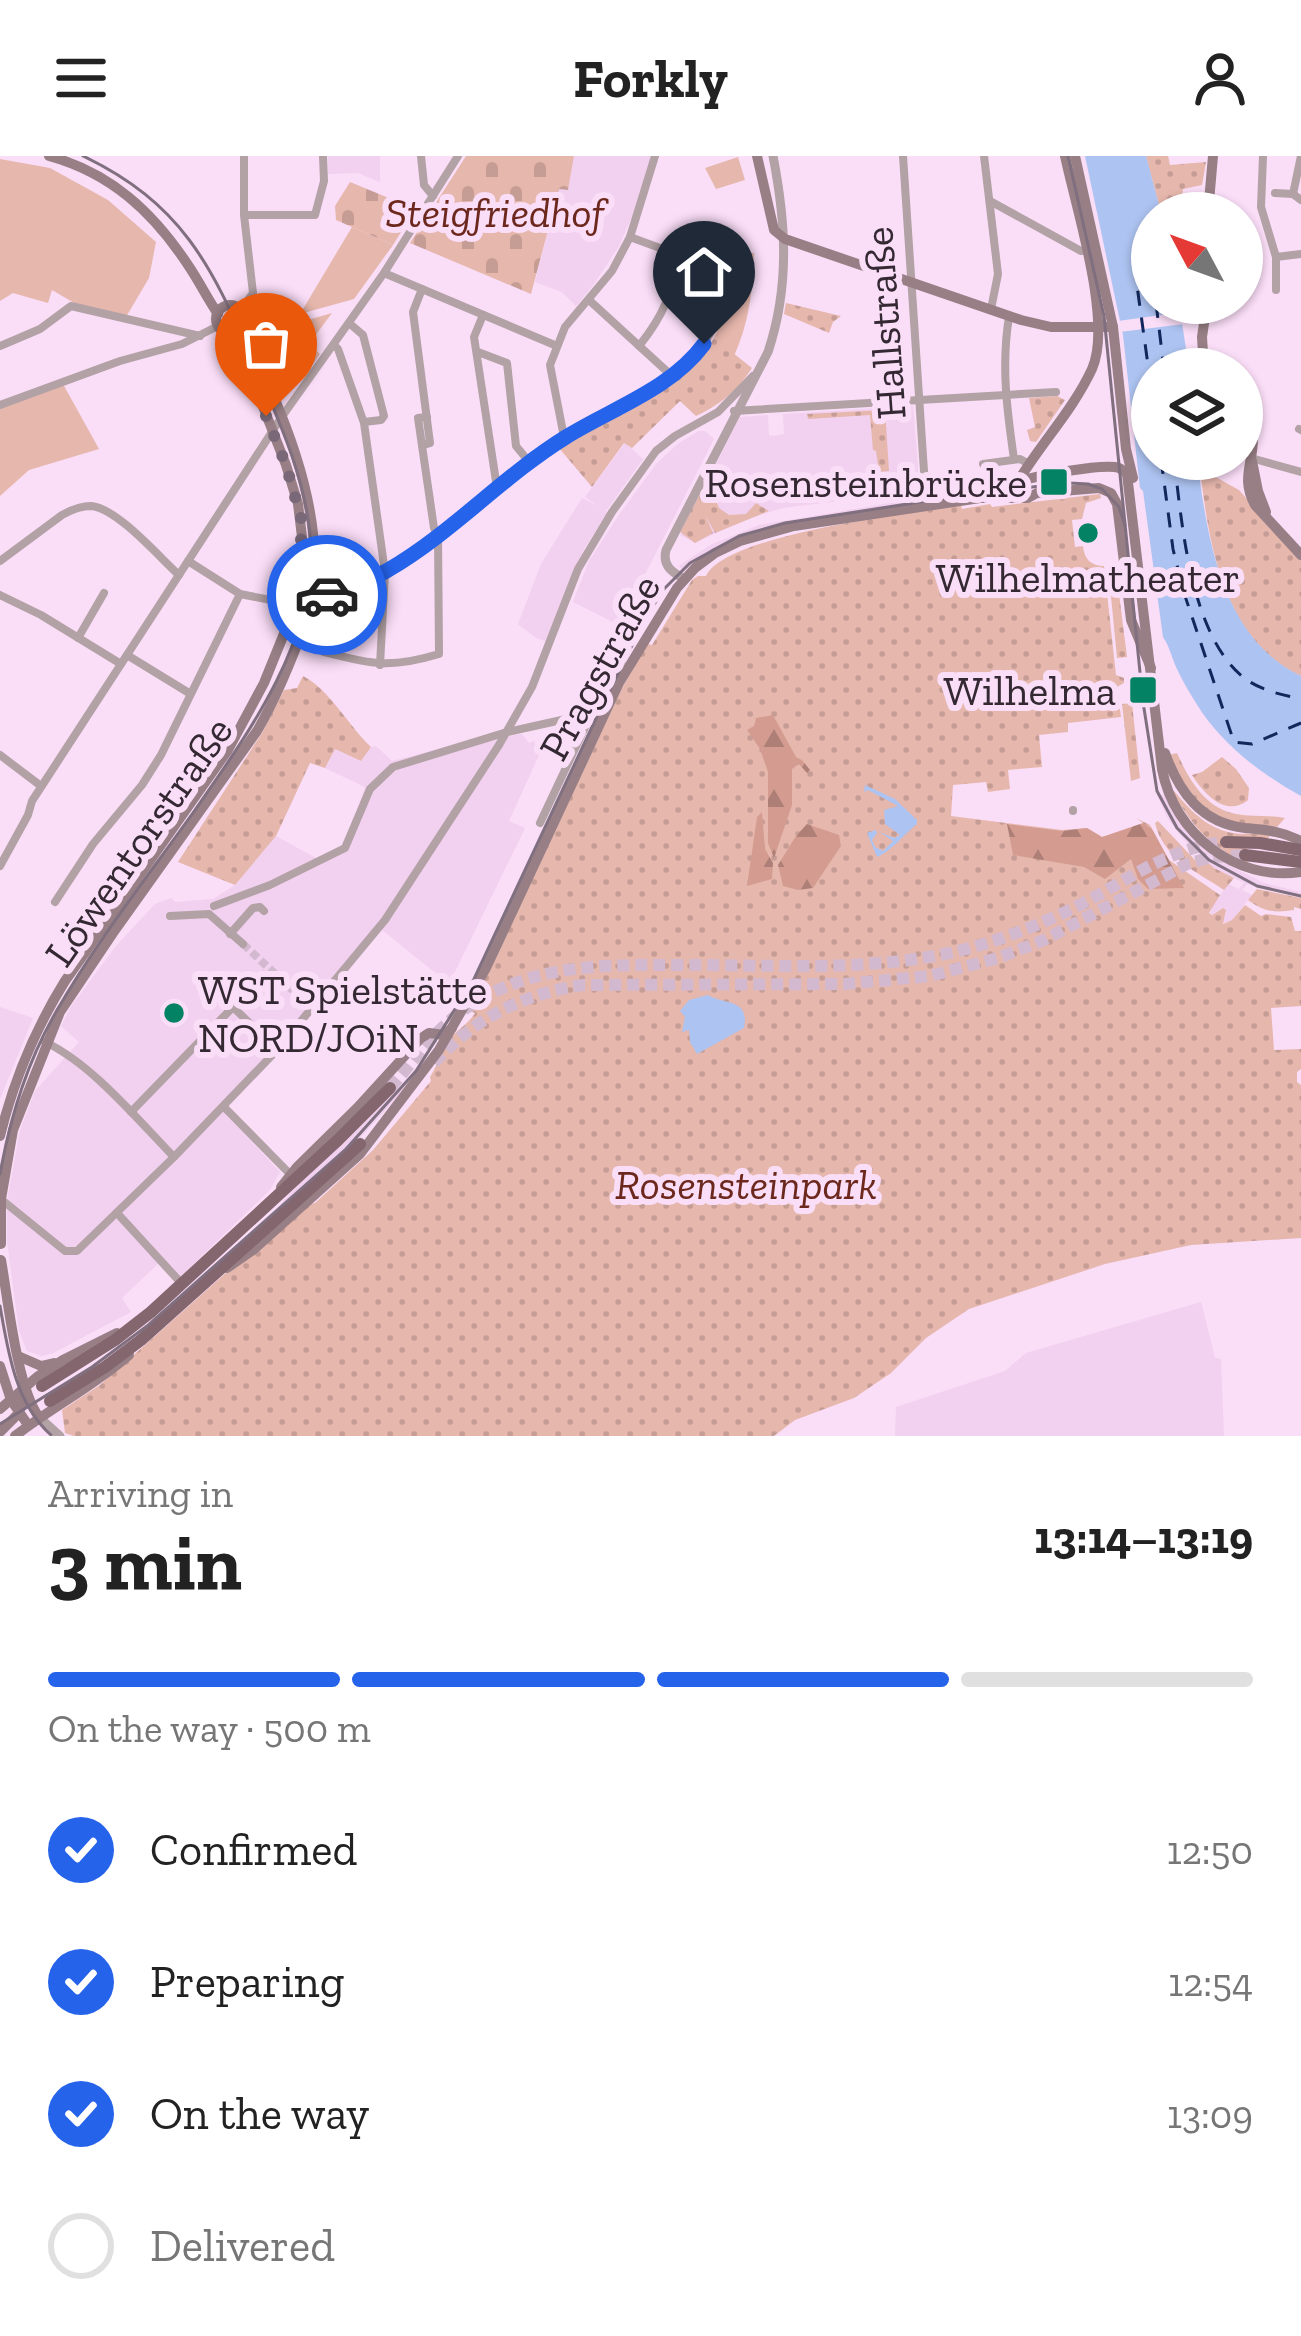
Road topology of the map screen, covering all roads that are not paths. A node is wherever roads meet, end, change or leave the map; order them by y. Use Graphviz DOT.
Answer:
graph roads {
  1 [pos="49,156"];
  2 [pos="244,156"];
  3 [pos="323,156"];
  4 [pos="421,156"];
  5 [pos="458,156"];
  6 [pos="655,156"];
  7 [pos="757,156"];
  8 [pos="773,156"];
  9 [pos="903,156"];
  10 [pos="984,156"];
  11 [pos="1065,156"];
  12 [pos="1076,156"];
  13 [pos="1213,156"];
  14 [pos="1264,156"];
  15 [pos="1300,156"];
  16 [pos="1209,192"];
  17 [pos="1275,193"];
  18 [pos="433,196"];
  19 [pos="1297,197"];
  20 [pos="988,200"];
  21 [pos="244,215"];
  22 [pos="630,237"];
  23 [pos="785,239"];
  24 [pos="1086,250"];
  25 [pos="1301,254"];
  26 [pos="679,255"];
  27 [pos="1276,257"];
  28 [pos="384,273"];
  29 [pos="911,284"];
  30 [pos="422,289"];
  31 [pos="1276,290"];
  32 [pos="589,300"];
  33 [pos="241,310"];
  34 [pos="991,310"];
  35 [pos="483,314"];
  36 [pos="1009,317"];
  37 [pos="223,320"];
  38 [pos="350,323"];
  39 [pos="242,325"];
  40 [pos="1107,327"];
  41 [pos="200,336"];
  42 [pos="334,345"];
  43 [pos="0,346"];
  44 [pos="556,346"];
  45 [pos="639,346"];
  46 [pos="476,351"];
  47 [pos="757,371"];
  48 [pos="672,376"];
  49 [pos="300,392"];
  50 [pos="1056,392"];
  51 [pos="1005,395"];
  52 [pos="274,397"];
  53 [pos="919,399"];
  54 [pos="0,405"];
  55 [pos="718,412"];
  56 [pos="736,412"];
  57 [pos="281,418"];
  58 [pos="364,422"];
  59 [pos="272,432"];
  60 [pos="564,438"];
  61 [pos="1014,459"];
  62 [pos="1263,461"];
  63 [pos="530,463"];
  64 [pos="982,464"];
  65 [pos="1029,464"];
  66 [pos="1130,470"];
  67 [pos="1301,472"];
  68 [pos="1246,480"];
  69 [pos="1256,480"];
  70 [pos="1018,483"];
  71 [pos="925,486"];
  72 [pos="497,488"];
  73 [pos="1037,493"];
  74 [pos="1006,497"];
  75 [pos="1270,520"];
  76 [pos="436,532"];
  77 [pos="1301,555"];
  78 [pos="0,561"];
  79 [pos="188,561"];
  80 [pos="385,572"];
  81 [pos="178,575"];
  82 [pos="684,579"];
  83 [pos="311,592"];
  84 [pos="104,593"];
  85 [pos="240,594"];
  86 [pos="0,595"];
  87 [pos="292,609"];
  88 [pos="308,618"];
  89 [pos="78,638"];
  90 [pos="324,652"];
  91 [pos="124,659"];
  92 [pos="380,665"];
  93 [pos="1151,668"];
  94 [pos="189,693"];
  95 [pos="507,732"];
  96 [pos="0,754"];
  97 [pos="1165,785"];
  98 [pos="41,786"];
  99 [pos="540,823"];
  100 [pos="1226,842"];
  101 [pos="1301,845"];
  102 [pos="4,846"];
  103 [pos="1245,855"];
  104 [pos="1301,862"];
  105 [pos="0,866"];
  106 [pos="1301,872"];
  107 [pos="55,902"];
  108 [pos="214,906"];
  109 [pos="264,911"];
  110 [pos="170,916"];
  111 [pos="230,934"];
  112 [pos="243,944"];
  113 [pos="265,975"];
  114 [pos="299,997"];
  115 [pos="233,1007"];
  116 [pos="313,1008"];
  117 [pos="454,1026"];
  118 [pos="33,1037"];
  119 [pos="47,1043"];
  120 [pos="277,1050"];
  121 [pos="389,1088"];
  122 [pos="224,1106"];
  123 [pos="130,1112"];
  124 [pos="0,1136"];
  125 [pos="360,1144"];
  126 [pos="174,1156"];
  127 [pos="290,1174"];
  128 [pos="1,1198"];
  129 [pos="263,1210"];
  130 [pos="117,1213"];
  131 [pos="17,1214"];
  132 [pos="1,1224"];
  133 [pos="0,1243"];
  134 [pos="0,1260"];
  135 [pos="188,1288"];
  136 [pos="131,1328"];
  137 [pos="141,1340"];
  138 [pos="18,1356"];
  139 [pos="63,1360"];
  140 [pos="0,1366"];
  141 [pos="26,1386"];
  142 [pos="42,1386"];
  143 [pos="50,1401"];
  144 [pos="12,1408"];
  145 [pos="39,1417"];
  146 [pos="32,1431"];
  147 [pos="0,1432"];
  148 [pos="15,1436"];
  149 [pos="60,1436"];
  1 -- 37 [label="main road, Löwentorstraße"];
  2 -- 21 [label="street"];
  3 -- 21 [label="street"];
  4 -- 18 [label="street"];
  5 -- 18 [label="street"];
  6 -- 22 [label="street"];
  7 -- 23 [label="main road"];
  8 -- 23 [label="street"];
  9 -- 29 [label="street, Hallstraße"];
  10 -- 20 [label="street"];
  11 -- 24 [label="main road"];
  12 -- 40 [label="main road"];
  13 -- 16 [label="main road"];
  14 -- 27 [label="street"];
  15 -- 19 [label="street"];
  17 -- 19 [label="street"];
  18 -- 28 [label="street"];
  20 -- 24 [label="street"];
  20 -- 34 [label="street"];
  21 -- 33 [label="street"];
  22 -- 26 [label="street"];
  22 -- 32 [label="street"];
  23 -- 29 [label="main road"];
  23 -- 47 [label="street"];
  24 -- 40 [label="main road"];
  25 -- 27 [label="street"];
  26 -- 45 [label="street"];
  26 -- 48 [label="street"];
  27 -- 31 [label="street"];
  28 -- 30 [label="street"];
  28 -- 38 [label="street"];
  29 -- 34 [label="main road"];
  29 -- 53 [label="street, Hallstraße"];
  30 -- 35 [label="street"];
  30 -- 76 [label="street"];
  32 -- 44 [label="street"];
  32 -- 45 [label="street"];
  33 -- 37 [label="main road"];
  33 -- 39 [label="main road, Löwentorstraße"];
  34 -- 36 [label="main road"];
  35 -- 44 [label="street"];
  35 -- 46 [label="street"];
  36 -- 40 [label="main road"];
  36 -- 51 [label="street"];
  37 -- 39 [label="main road"];
  37 -- 41 [label="street"];
  37 -- 59 [label="main road, Löwentorstraße"];
  38 -- 42 [label="street"];
  38 -- 58 [label="street"];
  39 -- 52 [label="main road, Löwentorstraße"];
  40 -- 65 [label="main road"];
  40 -- 66 [label="main road"];
  41 -- 43 [label="street"];
  41 -- 54 [label="street"];
  42 -- 49 [label="street"];
  42 -- 58 [label="street"];
  44 -- 60 [label="street"];
  45 -- 48 [label="street"];
  46 -- 63 [label="street"];
  46 -- 72 [label="street"];
  47 -- 55 [label="street"];
  47 -- 56 [label="street"];
  48 -- 60 [label="street"];
  49 -- 52 [label="street"];
  49 -- 57 [label="street"];
  50 -- 51 [label="street"];
  51 -- 53 [label="street"];
  51 -- 61 [label="street"];
  52 -- 57 [label="main road, Löwentorstraße"];
  53 -- 56 [label="street"];
  53 -- 71 [label="street, Hallstraße"];
  55 -- 56 [label="street"];
  55 -- 95 [label="street"];
  56 -- 82 [label="street"];
  57 -- 59 [label="street"];
  57 -- 83 [label="main road, Löwentorstraße"];
  58 -- 80 [label="street"];
  59 -- 79 [label="street"];
  59 -- 83 [label="main road, Löwentorstraße"];
  60 -- 63 [label="street"];
  61 -- 64 [label="street"];
  61 -- 65 [label="street"];
  62 -- 67 [label="street"];
  63 -- 72 [label="street"];
  65 -- 70 [label="main road"];
  66 -- 70 [label="main road"];
  66 -- 93 [label="main road"];
  68 -- 75 [label="main road"];
  69 -- 75 [label="main road"];
  70 -- 73 [label="main road"];
  70 -- 74 [label="main road"];
  72 -- 76 [label="street"];
  73 -- 74 [label="main road, Pragstraße"];
  73 -- 93 [label="main road, Pragstraße"];
  74 -- 82 [label="main road, Pragstraße"];
  75 -- 77 [label="main road"];
  76 -- 80 [label="street"];
  76 -- 92 [label="street"];
  78 -- 81 [label="street"];
  79 -- 81 [label="street"];
  79 -- 85 [label="street"];
  80 -- 83 [label="street"];
  80 -- 92 [label="street"];
  81 -- 91 [label="street"];
  82 -- 117 [label="main road, Pragstraße"];
  83 -- 87 [label="main road, Löwentorstraße"];
  83 -- 88 [label="main road, Löwentorstraße"];
  84 -- 89 [label="street"];
  85 -- 87 [label="street"];
  85 -- 94 [label="street"];
  86 -- 89 [label="street"];
  87 -- 88 [label="main road"];
  87 -- 118 [label="main road, Löwentorstraße"];
  88 -- 119 [label="main road, Löwentorstraße"];
  89 -- 91 [label="street"];
  90 -- 92 [label="street"];
  91 -- 94 [label="street"];
  91 -- 98 [label="street"];
  93 -- 97 [label="main road"];
  94 -- 107 [label="street"];
  95 -- 99 [label="street"];
  95 -- 108 [label="street"];
  95 -- 116 [label="street"];
  96 -- 98 [label="street"];
  97 -- 101 [label="main road"];
  97 -- 106 [label="main road"];
  98 -- 102 [label="street"];
  100 -- 101 [label="main road"];
  102 -- 105 [label="street"];
  103 -- 104 [label="main road"];
  109 -- 111 [label="street"];
  110 -- 111 [label="street"];
  111 -- 112 [label="street"];
  113 -- 115 [label="street"];
  114 -- 116 [label="street"];
  115 -- 120 [label="street"];
  115 -- 123 [label="street"];
  116 -- 120 [label="street"];
  117 -- 127 [label="main road, Pragstraße"];
  117 -- 135 [label="main road, Pragstraße"];
  118 -- 119 [label="street"];
  118 -- 124 [label="main road, Löwentorstraße"];
  119 -- 123 [label="street"];
  119 -- 128 [label="main road, Löwentorstraße"];
  120 -- 122 [label="street"];
  121 -- 129 [label="main road"];
  122 -- 126 [label="street"];
  122 -- 127 [label="street"];
  123 -- 126 [label="street"];
  125 -- 135 [label="main road"];
  126 -- 130 [label="street"];
  127 -- 129 [label="main road, Pragstraße"];
  128 -- 131 [label="street"];
  128 -- 132 [label="main road, Löwentorstraße"];
  129 -- 135 [label="main road, Pragstraße"];
  130 -- 131 [label="street"];
  130 -- 135 [label="street"];
  131 -- 132 [label="street"];
  132 -- 133 [label="main road, Löwentorstraße"];
  133 -- 134 [label="main road, Löwentorstraße"];
  134 -- 138 [label="main road, Löwentorstraße"];
  135 -- 136 [label="main road, Pragstraße"];
  135 -- 137 [label="main road, Pragstraße"];
  136 -- 139 [label="main road, Pragstraße"];
  136 -- 142 [label="main road, Pragstraße"];
  137 -- 143 [label="main road"];
  137 -- 145 [label="main road, Pragstraße"];
  138 -- 139 [label="main road"];
  138 -- 141 [label="main road, Löwentorstraße"];
  139 -- 141 [label="main road, Pragstraße"];
  140 -- 144 [label="main road"];
  141 -- 144 [label="main road, Pragstraße"];
  141 -- 145 [label="main road, Löwentorstraße"];
  144 -- 145 [label="main road"];
  144 -- 146 [label="main road"];
  144 -- 147 [label="main road, Pragstraße"];
  145 -- 146 [label="main road, Pragstraße"];
  145 -- 149 [label="street"];
  146 -- 148 [label="main road, Pragstraße"];
}
